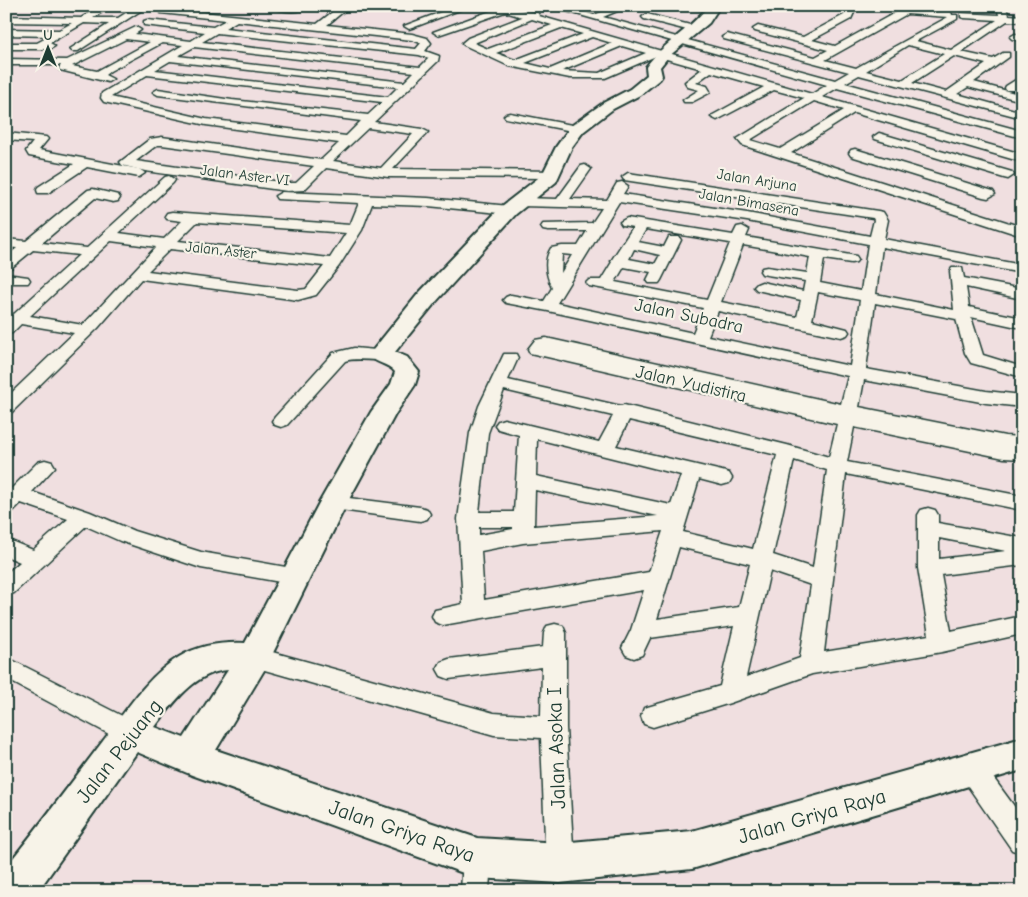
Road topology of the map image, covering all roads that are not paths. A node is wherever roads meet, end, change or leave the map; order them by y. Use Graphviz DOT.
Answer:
graph roads {
  1 [pos="144,6"];
  2 [pos="275,6"];
  3 [pos="346,6"];
  4 [pos="466,6"];
  5 [pos="582,6"];
  6 [pos="626,6"];
  7 [pos="714,6"];
  8 [pos="852,6"];
  9 [pos="1001,6"];
  10 [pos="105,7"];
  11 [pos="555,7"];
  12 [pos="83,8"];
  13 [pos="304,8"];
  14 [pos="500,8"];
  15 [pos="169,9"];
  16 [pos="916,9"];
  17 [pos="570,11"];
  18 [pos="956,13"];
  19 [pos="532,16"];
  20 [pos="647,16"];
  21 [pos="596,18"];
  22 [pos="1005,18"];
  23 [pos="6,19"];
  24 [pos="234,19"];
  25 [pos="1022,19"];
  26 [pos="82,20"];
  27 [pos="120,21"];
  28 [pos="147,23"];
  29 [pos="283,23"];
  30 [pos="562,25"];
  31 [pos="320,26"];
  32 [pos="409,26"];
  33 [pos="738,27"];
  34 [pos="335,28"];
  35 [pos="754,29"];
  36 [pos="215,30"];
  37 [pos="6,32"];
  38 [pos="438,32"];
  39 [pos="60,33"];
  40 [pos="592,34"];
  41 [pos="126,36"];
  42 [pos="727,37"];
  43 [pos="806,39"];
  44 [pos="160,40"];
  45 [pos="317,41"];
  46 [pos="622,42"];
  47 [pos="907,42"];
  48 [pos="192,44"];
  49 [pos="673,44"];
  50 [pos="6,46"];
  51 [pos="37,46"];
  52 [pos="52,46"];
  53 [pos="837,48"];
  54 [pos="711,49"];
  55 [pos="419,52"];
  56 [pos="487,53"];
  57 [pos="954,53"];
  58 [pos="1006,55"];
  59 [pos="297,56"];
  60 [pos="168,58"];
  61 [pos="815,61"];
  62 [pos="11,62"];
  63 [pos="59,62"];
  64 [pos="995,63"];
  65 [pos="513,64"];
  66 [pos="710,68"];
  67 [pos="277,70"];
  68 [pos="423,70"];
  69 [pos="6,71"];
  70 [pos="858,71"];
  71 [pos="145,72"];
  72 [pos="549,73"];
  73 [pos="99,75"];
  74 [pos="184,76"];
  75 [pos="127,82"];
  76 [pos="906,83"];
  77 [pos="836,84"];
  78 [pos="966,84"];
  79 [pos="257,85"];
  80 [pos="406,85"];
  81 [pos="773,86"];
  82 [pos="158,92"];
  83 [pos="950,94"];
  84 [pos="814,98"];
  85 [pos="1022,98"];
  86 [pos="390,100"];
  87 [pos="688,100"];
  88 [pos="232,103"];
  89 [pos="135,106"];
  90 [pos="853,109"];
  91 [pos="1022,115"];
  92 [pos="510,116"];
  93 [pos="717,117"];
  94 [pos="206,122"];
  95 [pos="367,122"];
  96 [pos="897,122"];
  97 [pos="577,129"];
  98 [pos="1022,135"];
  99 [pos="6,136"];
  100 [pos="879,137"];
  101 [pos="348,140"];
  102 [pos="179,142"];
  103 [pos="856,152"];
  104 [pos="782,153"];
  105 [pos="1022,160"];
  106 [pos="85,163"];
  107 [pos="323,163"];
  108 [pos="585,169"];
  109 [pos="828,169"];
  110 [pos="384,172"];
  111 [pos="553,174"];
  112 [pos="1008,175"];
  113 [pos="169,180"];
  114 [pos="44,190"];
  115 [pos="988,194"];
  116 [pos="755,197"];
  117 [pos="113,198"];
  118 [pos="366,200"];
  119 [pos="613,200"];
  120 [pos="561,202"];
  121 [pos="515,206"];
  122 [pos="966,213"];
  123 [pos="172,216"];
  124 [pos="746,217"];
  125 [pos="193,218"];
  126 [pos="627,222"];
  127 [pos="642,224"];
  128 [pos="548,227"];
  129 [pos="597,227"];
  130 [pos="1020,229"];
  131 [pos="356,230"];
  132 [pos="108,236"];
  133 [pos="738,240"];
  134 [pos="876,241"];
  135 [pos="6,243"];
  136 [pos="166,244"];
  137 [pos="628,244"];
  138 [pos="28,246"];
  139 [pos="582,251"];
  140 [pos="89,252"];
  141 [pos="818,254"];
  142 [pos="851,259"];
  143 [pos="618,261"];
  144 [pos="334,263"];
  145 [pos="6,265"];
  146 [pos="769,265"];
  147 [pos="1022,269"];
  148 [pos="137,274"];
  149 [pos="156,276"];
  150 [pos="6,278"];
  151 [pos="23,280"];
  152 [pos="560,287"];
  153 [pos="762,287"];
  154 [pos="811,287"];
  155 [pos="121,291"];
  156 [pos="1022,294"];
  157 [pos="870,296"];
  158 [pos="511,300"];
  159 [pos="758,302"];
  160 [pos="548,306"];
  161 [pos="712,306"];
  162 [pos="962,313"];
  163 [pos="12,318"];
  164 [pos="1017,322"];
  165 [pos="804,323"];
  166 [pos="6,330"];
  167 [pos="86,330"];
  168 [pos="841,332"];
  169 [pos="700,338"];
  170 [pos="541,346"];
  171 [pos="381,355"];
  172 [pos="510,358"];
  173 [pos="1022,372"];
  174 [pos="857,373"];
  175 [pos="498,383"];
  176 [pos="1022,401"];
  177 [pos="6,408"];
  178 [pos="624,411"];
  179 [pos="848,415"];
  180 [pos="280,421"];
  181 [pos="504,424"];
  182 [pos="528,431"];
  183 [pos="1022,443"];
  184 [pos="605,449"];
  185 [pos="787,451"];
  186 [pos="1022,453"];
  187 [pos="837,466"];
  188 [pos="44,467"];
  189 [pos="692,470"];
  190 [pos="722,478"];
  191 [pos="526,481"];
  192 [pos="12,500"];
  193 [pos="1022,502"];
  194 [pos="333,503"];
  195 [pos="420,514"];
  196 [pos="83,517"];
  197 [pos="468,519"];
  198 [pos="674,524"];
  199 [pos="523,527"];
  200 [pos="469,545"];
  201 [pos="1022,546"];
  202 [pos="6,547"];
  203 [pos="1022,557"];
  204 [pos="760,559"];
  205 [pos="36,560"];
  206 [pos="929,568"];
  207 [pos="297,577"];
  208 [pos="659,579"];
  209 [pos="822,580"];
  210 [pos="6,587"];
  211 [pos="474,609"];
  212 [pos="748,615"];
  213 [pos="443,616"];
  214 [pos="1022,625"];
  215 [pos="638,639"];
  216 [pos="942,642"];
  217 [pos="554,644"];
  218 [pos="254,657"];
  219 [pos="811,664"];
  220 [pos="6,667"];
  221 [pos="449,669"];
  222 [pos="730,693"];
  223 [pos="654,716"];
  224 [pos="554,728"];
  225 [pos="131,733"];
  226 [pos="1022,754"];
  227 [pos="192,758"];
  228 [pos="972,770"];
  229 [pos="1022,840"];
  230 [pos="560,863"];
  231 [pos="476,874"];
  232 [pos="13,891"];
  1 -- 27 [label="street"];
  2 -- 13 [label="street"];
  3 -- 31 [label="street"];
  4 -- 32 [label="street"];
  5 -- 17 [label="street"];
  6 -- 21 [label="street"];
  7 -- 49 [label="street"];
  8 -- 43 [label="street"];
  9 -- 22 [label="street"];
  10 -- 12 [label="street"];
  10 -- 26 [label="street"];
  11 -- 17 [label="street"];
  11 -- 19 [label="street"];
  13 -- 29 [label="street"];
  14 -- 19 [label="street"];
  14 -- 38 [label="street"];
  15 -- 24 [label="street"];
  15 -- 28 [label="street"];
  16 -- 18 [label="street"];
  16 -- 53 [label="street"];
  17 -- 21 [label="street"];
  18 -- 22 [label="street"];
  18 -- 47 [label="street"];
  19 -- 30 [label="street"];
  19 -- 56 [label="street"];
  20 -- 49 [label="street"];
  21 -- 49 [label="street"];
  22 -- 25 [label="street"];
  22 -- 57 [label="street"];
  23 -- 26 [label="street"];
  24 -- 29 [label="street"];
  24 -- 36 [label="street"];
  26 -- 27 [label="street"];
  26 -- 39 [label="street"];
  27 -- 63 [label="street"];
  28 -- 36 [label="street"];
  28 -- 41 [label="street"];
  29 -- 31 [label="street"];
  30 -- 40 [label="street"];
  30 -- 56 [label="street"];
  31 -- 34 [label="street"];
  33 -- 42 [label="street"];
  34 -- 45 [label="street"];
  34 -- 55 [label="street"];
  35 -- 43 [label="street"];
  36 -- 45 [label="street"];
  36 -- 48 [label="street"];
  37 -- 39 [label="street"];
  39 -- 51 [label="street"];
  40 -- 46 [label="street"];
  40 -- 65 [label="street"];
  41 -- 44 [label="street"];
  41 -- 73 [label="street"];
  42 -- 54 [label="street"];
  42 -- 61 [label="street"];
  43 -- 53 [label="street"];
  44 -- 48 [label="street"];
  44 -- 73 [label="street"];
  45 -- 55 [label="street"];
  45 -- 59 [label="street"];
  46 -- 49 [label="street"];
  46 -- 72 [label="street"];
  47 -- 57 [label="street"];
  47 -- 70 [label="street"];
  48 -- 59 [label="street"];
  48 -- 60 [label="street"];
  49 -- 54 [label="street"];
  49 -- 66 [label="street"];
  49 -- 72 [label="street"];
  49 -- 97 [label="street"];
  50 -- 51 [label="street"];
  51 -- 52 [label="street"];
  53 -- 61 [label="street"];
  54 -- 77 [label="street"];
  55 -- 68 [label="street"];
  56 -- 65 [label="street"];
  57 -- 64 [label="street"];
  57 -- 76 [label="street"];
  58 -- 64 [label="street"];
  59 -- 67 [label="street"];
  59 -- 68 [label="street"];
  60 -- 67 [label="street"];
  60 -- 71 [label="street"];
  61 -- 70 [label="street"];
  62 -- 63 [label="street"];
  62 -- 69 [label="street"];
  64 -- 78 [label="street"];
  65 -- 72 [label="street"];
  66 -- 81 [label="street"];
  66 -- 87 [label="street"];
  67 -- 79 [label="street"];
  67 -- 80 [label="street"];
  68 -- 80 [label="street"];
  70 -- 76 [label="street"];
  70 -- 77 [label="street"];
  71 -- 74 [label="street"];
  71 -- 75 [label="street"];
  73 -- 75 [label="street"];
  74 -- 79 [label="street"];
  74 -- 82 [label="street"];
  75 -- 89 [label="street"];
  76 -- 83 [label="street"];
  77 -- 84 [label="street"];
  77 -- 98 [label="street"];
  78 -- 83 [label="street"];
  78 -- 85 [label="street"];
  79 -- 86 [label="street"];
  79 -- 88 [label="street"];
  80 -- 86 [label="street"];
  81 -- 84 [label="street"];
  81 -- 93 [label="street"];
  82 -- 88 [label="street"];
  82 -- 89 [label="street"];
  83 -- 91 [label="street"];
  84 -- 90 [label="street"];
  84 -- 104 [label="street"];
  86 -- 95 [label="street"];
  88 -- 94 [label="street"];
  88 -- 95 [label="street"];
  89 -- 94 [label="street"];
  90 -- 96 [label="street"];
  90 -- 104 [label="street"];
  92 -- 97 [label="street"];
  94 -- 101 [label="street"];
  94 -- 102 [label="street"];
  95 -- 101 [label="street"];
  95 -- 110 [label="street"];
  96 -- 100 [label="street"];
  96 -- 105 [label="street"];
  97 -- 111 [label="street"];
  99 -- 106 [label="street, Jalan Aster VI"];
  100 -- 103 [label="street"];
  100 -- 112 [label="street"];
  101 -- 107 [label="street"];
  102 -- 107 [label="street"];
  102 -- 107 [label="street"];
  103 -- 109 [label="street"];
  103 -- 115 [label="street"];
  104 -- 109 [label="street"];
  105 -- 112 [label="street"];
  106 -- 113 [label="street, Jalan Aster VI"];
  106 -- 114 [label="street"];
  107 -- 110 [label="street"];
  108 -- 120 [label="street"];
  109 -- 122 [label="street"];
  110 -- 111 [label="street"];
  111 -- 121 [label="street"];
  112 -- 115 [label="street"];
  113 -- 118 [label="street, Jalan Aster VI"];
  113 -- 132 [label="street"];
  115 -- 122 [label="street"];
  116 -- 119 [label="street, Jalan Arjuna"];
  116 -- 124 [label="street"];
  116 -- 134 [label="street, Jalan Arjuna"];
  117 -- 138 [label="street"];
  118 -- 121 [label="street, Jalan Aster VI"];
  118 -- 131 [label="street"];
  119 -- 120 [label="street, Jalan Bimasena"];
  119 -- 124 [label="street, Jalan Bimasena"];
  119 -- 129 [label="street"];
  120 -- 121 [label="street, Jalan Aster VI"];
  121 -- 171 [label="street"];
  122 -- 130 [label="street"];
  123 -- 125 [label="street"];
  124 -- 133 [label="street"];
  124 -- 134 [label="street, Jalan Bimasena"];
  125 -- 131 [label="street"];
  125 -- 136 [label="street"];
  126 -- 127 [label="street"];
  127 -- 133 [label="street"];
  127 -- 137 [label="street"];
  128 -- 129 [label="street"];
  129 -- 139 [label="street"];
  131 -- 144 [label="street"];
  132 -- 136 [label="street, Jalan Aster"];
  132 -- 140 [label="street"];
  133 -- 141 [label="street"];
  133 -- 161 [label="street"];
  134 -- 147 [label="street, Jalan Bimasena"];
  134 -- 157 [label="street"];
  135 -- 138 [label="street"];
  136 -- 144 [label="street, Jalan Aster"];
  136 -- 148 [label="street"];
  137 -- 143 [label="street"];
  137 -- 143 [label="street"];
  138 -- 140 [label="street"];
  138 -- 145 [label="street"];
  139 -- 152 [label="street"];
  139 -- 152 [label="street"];
  140 -- 163 [label="street"];
  141 -- 142 [label="street"];
  141 -- 154 [label="street"];
  143 -- 161 [label="street"];
  144 -- 149 [label="street"];
  146 -- 153 [label="street"];
  146 -- 154 [label="street"];
  148 -- 149 [label="street"];
  148 -- 155 [label="street"];
  149 -- 155 [label="street"];
  150 -- 151 [label="street"];
  152 -- 160 [label="street"];
  153 -- 154 [label="street"];
  153 -- 159 [label="street"];
  154 -- 157 [label="street"];
  154 -- 165 [label="street"];
  155 -- 167 [label="street"];
  156 -- 162 [label="street"];
  157 -- 162 [label="street"];
  157 -- 174 [label="street"];
  158 -- 160 [label="street, Jalan Subadra"];
  160 -- 169 [label="street, Jalan Subadra"];
  161 -- 165 [label="street"];
  161 -- 169 [label="street"];
  162 -- 164 [label="street"];
  162 -- 173 [label="street"];
  163 -- 166 [label="street"];
  163 -- 167 [label="street"];
  165 -- 168 [label="street"];
  167 -- 177 [label="street"];
  169 -- 174 [label="street, Jalan Subadra"];
  170 -- 179 [label="street, Jalan Yudistira"];
  171 -- 180 [label="street"];
  171 -- 194 [label="street"];
  172 -- 175 [label="street"];
  174 -- 176 [label="street, Jalan Subadra"];
  174 -- 179 [label="street"];
  175 -- 178 [label="street"];
  175 -- 197 [label="street"];
  178 -- 184 [label="street"];
  178 -- 185 [label="street"];
  179 -- 183 [label="street"];
  179 -- 186 [label="street"];
  179 -- 187 [label="street"];
  181 -- 182 [label="street"];
  182 -- 184 [label="street"];
  182 -- 191 [label="street"];
  184 -- 189 [label="street"];
  185 -- 187 [label="street"];
  185 -- 204 [label="street"];
  187 -- 193 [label="street"];
  187 -- 209 [label="street"];
  188 -- 192 [label="street"];
  189 -- 190 [label="street"];
  189 -- 198 [label="street"];
  191 -- 198 [label="street"];
  191 -- 199 [label="street"];
  192 -- 196 [label="street"];
  194 -- 195 [label="street"];
  194 -- 207 [label="street"];
  196 -- 205 [label="street"];
  196 -- 207 [label="street"];
  197 -- 199 [label="street"];
  197 -- 200 [label="street"];
  198 -- 199 [label="street"];
  198 -- 204 [label="street"];
  198 -- 208 [label="street"];
  199 -- 200 [label="street"];
  200 -- 211 [label="street"];
  201 -- 206 [label="street"];
  202 -- 205 [label="street"];
  203 -- 206 [label="street"];
  204 -- 209 [label="street"];
  204 -- 212 [label="street"];
  205 -- 210 [label="street"];
  206 -- 216 [label="street"];
  207 -- 218 [label="street"];
  208 -- 211 [label="street"];
  208 -- 215 [label="street"];
  209 -- 219 [label="street"];
  211 -- 213 [label="street"];
  212 -- 215 [label="street"];
  212 -- 222 [label="street"];
  214 -- 216 [label="street"];
  216 -- 219 [label="street"];
  217 -- 221 [label="street"];
  217 -- 224 [label="street, Jalan Asoka I"];
  218 -- 224 [label="street"];
  218 -- 225 [label="street, Jalan Pejuang"];
  218 -- 227 [label="street"];
  219 -- 222 [label="street"];
  220 -- 225 [label="street, Jalan Griya Raya"];
  222 -- 223 [label="street"];
  224 -- 230 [label="street, Jalan Asoka I"];
  225 -- 227 [label="street, Jalan Griya Raya"];
  225 -- 232 [label="street, Jalan Pejuang"];
  226 -- 228 [label="street, Jalan Griya Raya"];
  227 -- 231 [label="street, Jalan Griya Raya"];
  228 -- 229 [label="street"];
  228 -- 230 [label="street, Jalan Griya Raya"];
  230 -- 231 [label="street, Jalan Griya Raya"];
}
